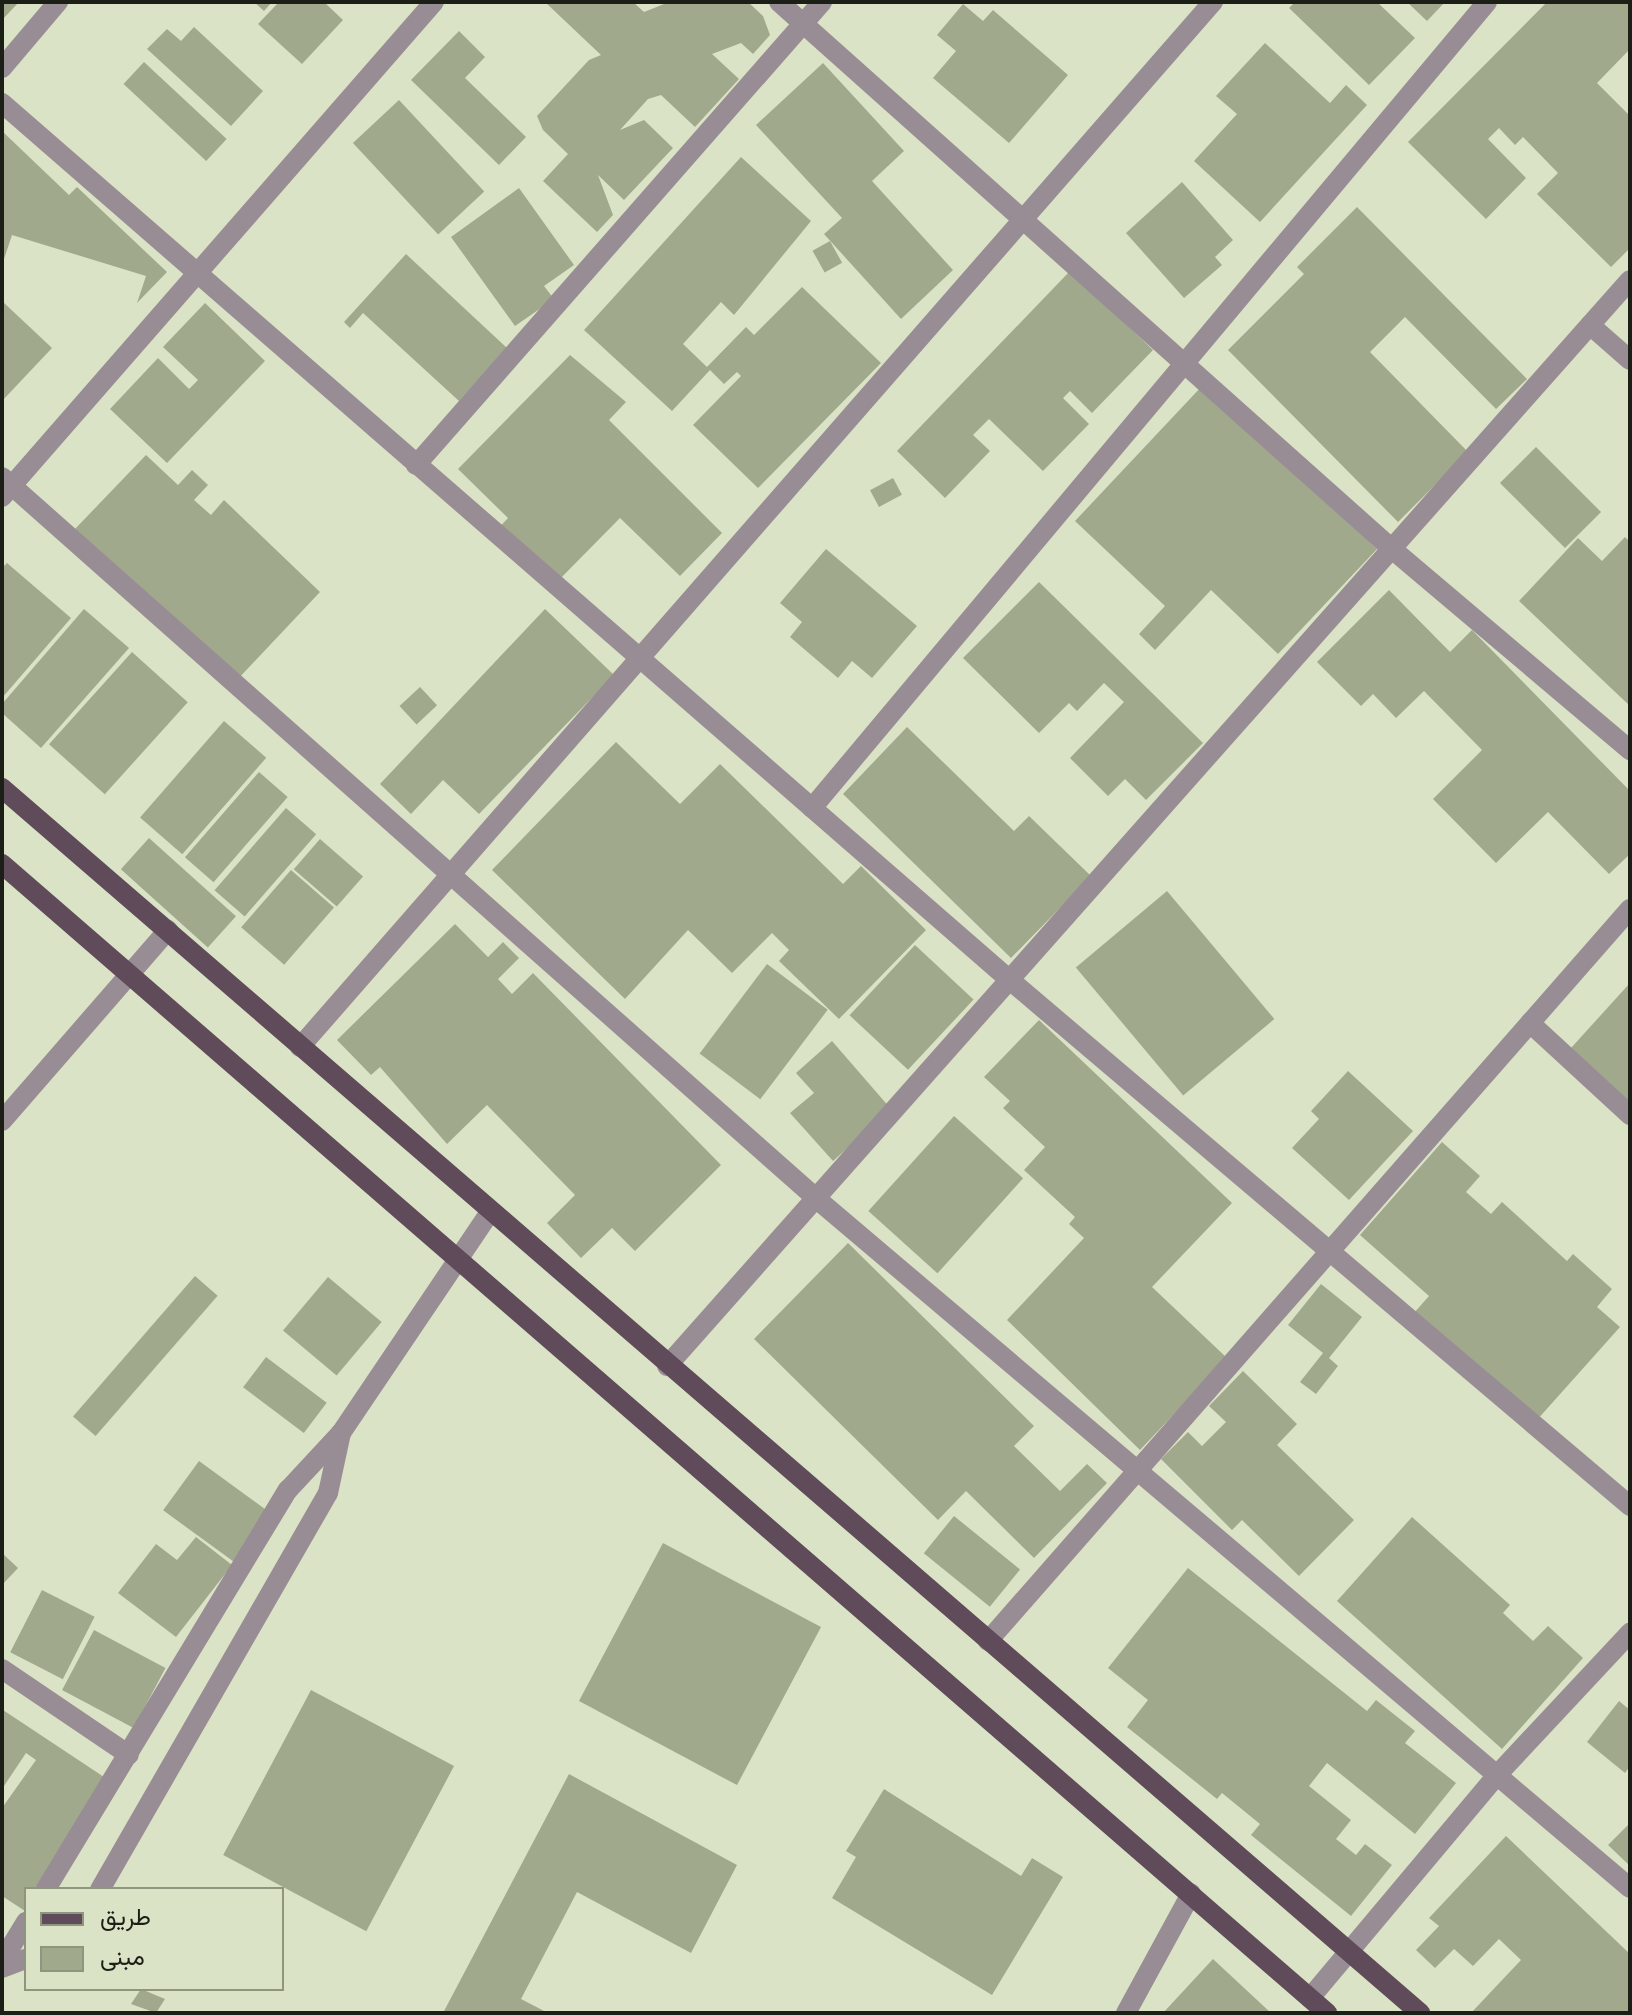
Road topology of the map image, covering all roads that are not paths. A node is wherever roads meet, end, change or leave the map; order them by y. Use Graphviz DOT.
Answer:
graph roads {
  1 [pos="58,2"];
  2 [pos="434,2"];
  3 [pos="779,2"];
  4 [pos="822,2"];
  5 [pos="1213,2"];
  6 [pos="1487,2"];
  7 [pos="804,24"];
  8 [pos="2,68"];
  9 [pos="2,103"];
  10 [pos="1024,220"];
  11 [pos="197,271"];
  12 [pos="1630,280"];
  13 [pos="1590,325"];
  14 [pos="1630,360"];
  15 [pos="1183,362"];
  16 [pos="416,465"];
  17 [pos="5,486"];
  18 [pos="1392,549"];
  19 [pos="641,659"];
  20 [pos="1630,750"];
  21 [pos="2,788"];
  22 [pos="812,808"];
  23 [pos="2,864"];
  24 [pos="451,878"];
  25 [pos="1630,909"];
  26 [pos="168,930"];
  27 [pos="129,975"];
  28 [pos="1011,981"];
  29 [pos="1530,1023"];
  30 [pos="300,1047"];
  31 [pos="1630,1115"];
  32 [pos="2,1121"];
  33 [pos="818,1200"];
  34 [pos="490,1212"];
  35 [pos="1330,1252"];
  36 [pos="458,1255"];
  37 [pos="667,1366"];
  38 [pos="341,1433"];
  39 [pos="1139,1472"];
  40 [pos="1630,1506"];
  41 [pos="1630,1633"];
  42 [pos="988,1641"];
  43 [pos="2,1669"];
  44 [pos="129,1755"];
  45 [pos="1497,1775"];
  46 [pos="47,1887"];
  47 [pos="101,1887"];
  48 [pos="1630,1888"];
  49 [pos="1191,1894"];
  50 [pos="24,1925"];
  51 [pos="1349,1952"];
  52 [pos="24,1960"];
  53 [pos="2,1961"];
  54 [pos="2,1968"];
  55 [pos="1310,1998"];
  56 [pos="1126,2013"];
  57 [pos="1327,2013"];
  58 [pos="1420,2013"];
  1 -- 8 [label="street"];
  2 -- 11 [label="street"];
  3 -- 7 [label="street"];
  4 -- 7 [label="street"];
  5 -- 10 [label="street"];
  6 -- 15 [label="street"];
  7 -- 10 [label="street"];
  7 -- 16 [label="street"];
  9 -- 11 [label="street"];
  10 -- 15 [label="street"];
  10 -- 19 [label="street"];
  11 -- 16 [label="street"];
  11 -- 17 [label="street"];
  12 -- 13 [label="street"];
  13 -- 14 [label="street"];
  13 -- 18 [label="street"];
  15 -- 18 [label="street"];
  15 -- 22 [label="street"];
  16 -- 19 [label="street"];
  17 -- 24 [label="street"];
  18 -- 20 [label="street"];
  18 -- 28 [label="street"];
  19 -- 22 [label="street"];
  19 -- 24 [label="street"];
  21 -- 26 [label="main road"];
  22 -- 28 [label="street"];
  23 -- 27 [label="main road"];
  24 -- 30 [label="street"];
  24 -- 33 [label="street"];
  25 -- 29 [label="street"];
  26 -- 27 [label="street"];
  26 -- 30 [label="main road"];
  27 -- 32 [label="street"];
  27 -- 36 [label="main road"];
  28 -- 33 [label="street"];
  28 -- 35 [label="street"];
  29 -- 31 [label="street"];
  29 -- 35 [label="street"];
  30 -- 34 [label="main road"];
  33 -- 37 [label="street"];
  33 -- 39 [label="street"];
  34 -- 36 [label="street"];
  34 -- 37 [label="main road"];
  35 -- 39 [label="street"];
  35 -- 40 [label="street"];
  36 -- 38 [label="street"];
  36 -- 49 [label="main road"];
  37 -- 42 [label="main road"];
  38 -- 44 [label="street"];
  38 -- 47 [label="street"];
  39 -- 42 [label="street"];
  39 -- 45 [label="street"];
  41 -- 45 [label="street"];
  42 -- 51 [label="main road"];
  43 -- 44 [label="street"];
  44 -- 46 [label="street"];
  45 -- 48 [label="street"];
  45 -- 51 [label="street"];
  49 -- 55 [label="main road"];
  49 -- 56 [label="street"];
  50 -- 53 [label="street"];
  51 -- 55 [label="street"];
  51 -- 58 [label="main road"];
  52 -- 54 [label="street"];
  55 -- 57 [label="main road"];
}
